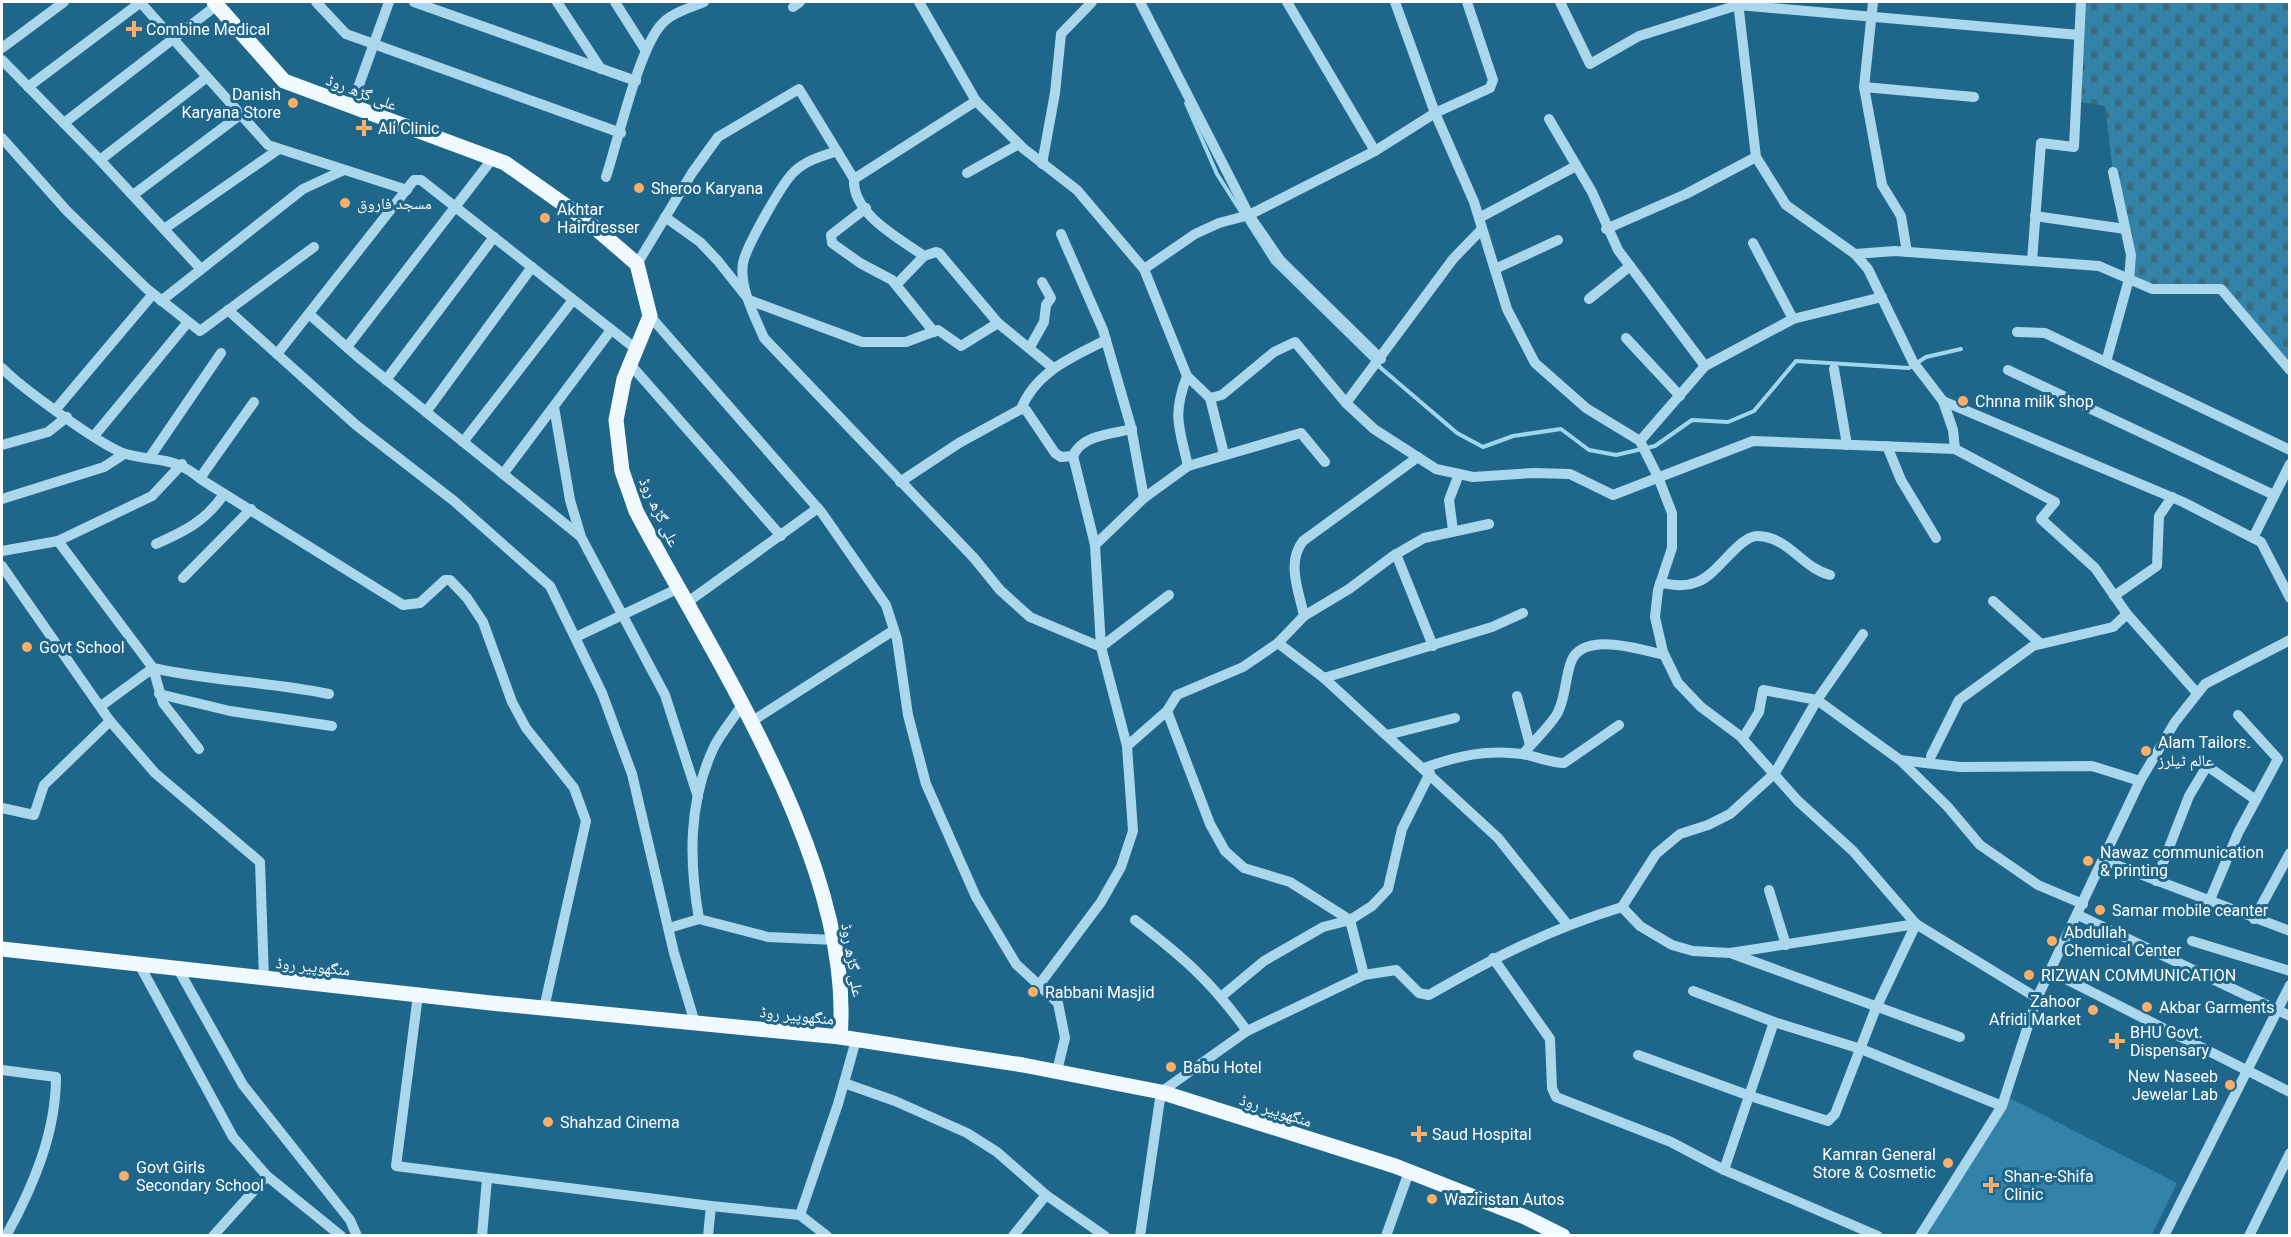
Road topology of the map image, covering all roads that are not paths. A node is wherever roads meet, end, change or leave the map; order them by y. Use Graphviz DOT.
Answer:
graph roads {
  1 [pos="64,2"];
  2 [pos="140,2"];
  3 [pos="316,2"];
  4 [pos="389,2"];
  5 [pos="414,2"];
  6 [pos="557,2"];
  7 [pos="704,2"];
  8 [pos="919,2"];
  9 [pos="1092,2"];
  10 [pos="1140,2"];
  11 [pos="1287,2"];
  12 [pos="1395,2"];
  13 [pos="1467,2"];
  14 [pos="1562,2"];
  15 [pos="1873,2"];
  16 [pos="2081,2"];
  17 [pos="215,3"];
  18 [pos="618,3"];
  19 [pos="1738,3"];
  20 [pos="1871,18"];
  21 [pos="2079,35"];
  22 [pos="174,40"];
  23 [pos="374,44"];
  24 [pos="2,48"];
  25 [pos="646,51"];
  26 [pos="2,60"];
  27 [pos="601,69"];
  28 [pos="207,77"];
  29 [pos="636,81"];
  30 [pos="28,87"];
  31 [pos="1864,87"];
  32 [pos="1974,97"];
  33 [pos="976,101"];
  34 [pos="351,107"];
  35 [pos="1435,113"];
  36 [pos="240,115"];
  37 [pos="1549,119"];
  38 [pos="64,123"];
  39 [pos="621,133"];
  40 [pos="2,138"];
  41 [pos="1019,144"];
  42 [pos="279,149"];
  43 [pos="837,152"];
  44 [pos="1375,152"];
  45 [pos="1756,157"];
  46 [pos="493,158"];
  47 [pos="100,160"];
  48 [pos="1042,164"];
  49 [pos="1576,166"];
  50 [pos="344,170"];
  51 [pos="2113,171"];
  52 [pos="967,172"];
  53 [pos="606,177"];
  54 [pos="854,179"];
  55 [pos="407,190"];
  56 [pos="133,195"];
  57 [pos="456,207"];
  58 [pos="866,208"];
  59 [pos="1244,216"];
  60 [pos="2035,216"];
  61 [pos="665,217"];
  62 [pos="1480,224"];
  63 [pos="164,229"];
  64 [pos="1606,229"];
  65 [pos="2125,229"];
  66 [pos="1061,234"];
  67 [pos="494,237"];
  68 [pos="1558,240"];
  69 [pos="1753,243"];
  70 [pos="314,247"];
  71 [pos="1908,252"];
  72 [pos="1855,254"];
  73 [pos="924,256"];
  74 [pos="2032,261"];
  75 [pos="637,264"];
  76 [pos="1630,266"];
  77 [pos="532,267"];
  78 [pos="200,268"];
  79 [pos="1144,269"];
  80 [pos="1495,269"];
  81 [pos="2129,279"];
  82 [pos="1042,282"];
  83 [pos="897,284"];
  84 [pos="157,297"];
  85 [pos="1882,297"];
  86 [pos="1589,299"];
  87 [pos="573,300"];
  88 [pos="748,300"];
  89 [pos="228,310"];
  90 [pos="309,314"];
  91 [pos="650,316"];
  92 [pos="1793,319"];
  93 [pos="188,322"];
  94 [pos="998,323"];
  95 [pos="611,330"];
  96 [pos="934,332"];
  97 [pos="2017,332"];
  98 [pos="1626,338"];
  99 [pos="1106,340"];
  100 [pos="347,347"];
  101 [pos="1030,347"];
  102 [pos="221,353"];
  103 [pos="277,354"];
  104 [pos="633,357"];
  105 [pos="2106,362"];
  106 [pos="1378,363"];
  107 [pos="1705,366"];
  108 [pos="1052,367"];
  109 [pos="1834,369"];
  110 [pos="2008,369"];
  111 [pos="2289,370"];
  112 [pos="4,375"];
  113 [pos="1187,376"];
  114 [pos="386,380"];
  115 [pos="1680,396"];
  116 [pos="1209,398"];
  117 [pos="1943,401"];
  118 [pos="254,402"];
  119 [pos="1346,403"];
  120 [pos="554,407"];
  121 [pos="56,409"];
  122 [pos="1021,409"];
  123 [pos="426,412"];
  124 [pos="67,417"];
  125 [pos="1132,429"];
  126 [pos="94,436"];
  127 [pos="464,442"];
  128 [pos="1642,442"];
  129 [pos="1847,444"];
  130 [pos="2,445"];
  131 [pos="1887,446"];
  132 [pos="1955,448"];
  133 [pos="2289,450"];
  134 [pos="124,454"];
  135 [pos="1224,454"];
  136 [pos="1073,456"];
  137 [pos="150,457"];
  138 [pos="1418,457"];
  139 [pos="1325,462"];
  140 [pos="182,464"];
  141 [pos="2289,465"];
  142 [pos="1188,466"];
  143 [pos="503,474"];
  144 [pos="1459,474"];
  145 [pos="1658,477"];
  146 [pos="200,478"];
  147 [pos="900,482"];
  148 [pos="224,494"];
  149 [pos="2274,495"];
  150 [pos="2172,497"];
  151 [pos="1144,498"];
  152 [pos="2,499"];
  153 [pos="818,508"];
  154 [pos="251,509"];
  155 [pos="1488,524"];
  156 [pos="1454,530"];
  157 [pos="781,536"];
  158 [pos="581,537"];
  159 [pos="1936,538"];
  160 [pos="2253,538"];
  161 [pos="58,541"];
  162 [pos="156,544"];
  163 [pos="1095,544"];
  164 [pos="2,551"];
  165 [pos="1396,554"];
  166 [pos="2,566"];
  167 [pos="1830,575"];
  168 [pos="183,578"];
  169 [pos="1660,583"];
  170 [pos="677,589"];
  171 [pos="1169,595"];
  172 [pos="2114,597"];
  173 [pos="2289,598"];
  174 [pos="1993,601"];
  175 [pos="685,604"];
  176 [pos="1523,613"];
  177 [pos="624,614"];
  178 [pos="2127,614"];
  179 [pos="1304,616"];
  180 [pos="894,630"];
  181 [pos="1863,634"];
  182 [pos="576,637"];
  183 [pos="2289,640"];
  184 [pos="1278,643"];
  185 [pos="2041,644"];
  186 [pos="1433,646"];
  187 [pos="1101,647"];
  188 [pos="1664,655"];
  189 [pos="153,668"];
  190 [pos="1324,678"];
  191 [pos="2197,693"];
  192 [pos="159,694"];
  193 [pos="329,694"];
  194 [pos="1517,696"];
  195 [pos="1817,700"];
  196 [pos="742,705"];
  197 [pos="101,706"];
  198 [pos="1167,711"];
  199 [pos="2238,715"];
  200 [pos="1455,718"];
  201 [pos="110,721"];
  202 [pos="751,722"];
  203 [pos="1619,725"];
  204 [pos="332,726"];
  205 [pos="1387,735"];
  206 [pos="1743,738"];
  207 [pos="1530,745"];
  208 [pos="1127,746"];
  209 [pos="199,749"];
  210 [pos="1523,754"];
  211 [pos="1931,756"];
  212 [pos="1900,760"];
  213 [pos="1427,771"];
  214 [pos="1775,773"];
  215 [pos="2140,781"];
  216 [pos="698,797"];
  217 [pos="2256,800"];
  218 [pos="2,808"];
  219 [pos="2289,853"];
  220 [pos="2103,860"];
  221 [pos="2156,881"];
  222 [pos="1769,890"];
  223 [pos="2209,902"];
  224 [pos="2083,904"];
  225 [pos="1622,907"];
  226 [pos="2078,915"];
  227 [pos="699,919"];
  228 [pos="2254,919"];
  229 [pos="1135,920"];
  230 [pos="1350,920"];
  231 [pos="1567,924"];
  232 [pos="1916,924"];
  233 [pos="669,928"];
  234 [pos="2289,931"];
  235 [pos="835,940"];
  236 [pos="2192,941"];
  237 [pos="1786,945"];
  238 [pos="2,949"];
  239 [pos="1730,953"];
  240 [pos="1493,958"];
  241 [pos="140,964"];
  242 [pos="177,967"];
  243 [pos="2050,971"];
  244 [pos="2289,971"];
  245 [pos="1364,975"];
  246 [pos="264,978"];
  247 [pos="1039,985"];
  248 [pos="2289,985"];
  249 [pos="1693,991"];
  250 [pos="418,995"];
  251 [pos="1222,996"];
  252 [pos="2037,998"];
  253 [pos="544,1008"];
  254 [pos="1876,1008"];
  255 [pos="2277,1010"];
  256 [pos="2289,1016"];
  257 [pos="1774,1022"];
  258 [pos="695,1023"];
  259 [pos="1247,1031"];
  260 [pos="840,1037"];
  261 [pos="1960,1037"];
  262 [pos="856,1040"];
  263 [pos="1861,1049"];
  264 [pos="1638,1055"];
  265 [pos="2,1070"];
  266 [pos="2247,1070"];
  267 [pos="1057,1071"];
  268 [pos="844,1083"];
  269 [pos="1161,1092"];
  270 [pos="2289,1092"];
  271 [pos="1750,1096"];
  272 [pos="2002,1106"];
  273 [pos="2289,1153"];
  274 [pos="1724,1170"];
  275 [pos="1409,1172"];
  276 [pos="267,1176"];
  277 [pos="487,1179"];
  278 [pos="1046,1195"];
  279 [pos="711,1206"];
  280 [pos="800,1215"];
  281 [pos="6,1236"];
  282 [pos="213,1236"];
  283 [pos="341,1236"];
  284 [pos="357,1236"];
  285 [pos="482,1236"];
  286 [pos="708,1236"];
  287 [pos="827,1236"];
  288 [pos="1013,1236"];
  289 [pos="1105,1236"];
  290 [pos="1140,1236"];
  291 [pos="1386,1236"];
  292 [pos="1563,1236"];
  293 [pos="1878,1236"];
  294 [pos="1920,1236"];
  295 [pos="2164,1236"];
  296 [pos="2249,1236"];
  1 -- 24 [label="street"];
  2 -- 22 [label="street"];
  2 -- 30 [label="street"];
  3 -- 23 [label="street"];
  4 -- 23 [label="street"];
  5 -- 27 [label="street"];
  6 -- 27 [label="street"];
  7 -- 25 [label="street"];
  8 -- 33 [label="street"];
  9 -- 48 [label="street"];
  10 -- 59 [label="street"];
  11 -- 44 [label="street"];
  12 -- 35 [label="street"];
  13 -- 35 [label="street"];
  14 -- 19 [label="street"];
  15 -- 20 [label="street"];
  16 -- 21 [label="street"];
  17 -- 22 [label="street"];
  17 -- 34 [label="main road, علی گڑھ روڈ"];
  18 -- 25 [label="street"];
  19 -- 20 [label="street"];
  19 -- 45 [label="street"];
  20 -- 21 [label="street"];
  20 -- 31 [label="street"];
  21 -- 60 [label="street"];
  22 -- 28 [label="street"];
  22 -- 38 [label="street"];
  23 -- 34 [label="street"];
  23 -- 39 [label="street"];
  25 -- 29 [label="street"];
  26 -- 30 [label="street"];
  27 -- 29 [label="street"];
  28 -- 36 [label="street"];
  28 -- 47 [label="street"];
  29 -- 39 [label="street"];
  30 -- 38 [label="street"];
  31 -- 32 [label="street"];
  31 -- 71 [label="street"];
  33 -- 41 [label="street"];
  33 -- 54 [label="street"];
  34 -- 46 [label="main road, علی گڑھ روڈ"];
  35 -- 44 [label="street"];
  35 -- 62 [label="street"];
  36 -- 42 [label="street"];
  36 -- 56 [label="street"];
  37 -- 49 [label="street"];
  38 -- 47 [label="street"];
  39 -- 53 [label="street"];
  40 -- 84 [label="street"];
  41 -- 48 [label="street"];
  41 -- 52 [label="street"];
  42 -- 50 [label="street"];
  42 -- 63 [label="street"];
  43 -- 54 [label="street"];
  43 -- 61 [label="street"];
  43 -- 88 [label="street"];
  44 -- 59 [label="street"];
  45 -- 64 [label="street"];
  45 -- 72 [label="street"];
  46 -- 57 [label="street"];
  46 -- 75 [label="main road, علی گڑھ روڈ"];
  47 -- 56 [label="street"];
  48 -- 79 [label="street"];
  49 -- 62 [label="street"];
  49 -- 64 [label="street"];
  50 -- 55 [label="street"];
  50 -- 78 [label="street"];
  51 -- 65 [label="street"];
  54 -- 58 [label="street"];
  55 -- 57 [label="street"];
  55 -- 90 [label="street"];
  56 -- 63 [label="street"];
  57 -- 67 [label="street"];
  57 -- 100 [label="street"];
  58 -- 73 [label="street"];
  58 -- 83 [label="street"];
  59 -- 79 [label="street"];
  59 -- 106 [label="street"];
  60 -- 65 [label="street"];
  60 -- 74 [label="street"];
  61 -- 75 [label="street"];
  61 -- 88 [label="street"];
  62 -- 80 [label="street"];
  62 -- 106 [label="street"];
  63 -- 78 [label="street"];
  64 -- 76 [label="street"];
  65 -- 81 [label="street"];
  66 -- 99 [label="street"];
  67 -- 77 [label="street"];
  67 -- 114 [label="street"];
  68 -- 80 [label="street"];
  69 -- 92 [label="street"];
  70 -- 89 [label="street"];
  71 -- 72 [label="street"];
  71 -- 74 [label="street"];
  72 -- 85 [label="street"];
  73 -- 83 [label="street"];
  73 -- 94 [label="street"];
  74 -- 81 [label="street"];
  75 -- 91 [label="main road"];
  76 -- 86 [label="street"];
  76 -- 107 [label="street"];
  77 -- 87 [label="street"];
  77 -- 123 [label="street"];
  78 -- 84 [label="street"];
  79 -- 113 [label="street"];
  80 -- 128 [label="street"];
  81 -- 105 [label="street"];
  81 -- 111 [label="street"];
  82 -- 101 [label="street"];
  83 -- 96 [label="street"];
  84 -- 93 [label="street"];
  84 -- 121 [label="street"];
  85 -- 92 [label="street"];
  85 -- 117 [label="street"];
  87 -- 95 [label="street"];
  87 -- 127 [label="street"];
  88 -- 96 [label="street"];
  88 -- 147 [label="street"];
  89 -- 93 [label="street"];
  89 -- 103 [label="street"];
  90 -- 100 [label="street"];
  90 -- 103 [label="street"];
  91 -- 104 [label="main road, علی گڑھ روڈ"];
  91 -- 153 [label="street"];
  92 -- 107 [label="street"];
  93 -- 126 [label="street"];
  94 -- 96 [label="street"];
  94 -- 101 [label="street"];
  95 -- 104 [label="street"];
  95 -- 120 [label="street"];
  97 -- 105 [label="street"];
  98 -- 115 [label="street"];
  99 -- 108 [label="street"];
  99 -- 125 [label="street"];
  100 -- 114 [label="street"];
  101 -- 108 [label="street"];
  102 -- 137 [label="street"];
  103 -- 182 [label="street"];
  104 -- 157 [label="street"];
  104 -- 170 [label="main road, علی گڑھ روڈ"];
  105 -- 133 [label="street"];
  106 -- 119 [label="street"];
  107 -- 115 [label="street"];
  108 -- 122 [label="street"];
  109 -- 129 [label="street"];
  110 -- 149 [label="street"];
  112 -- 121 [label="street"];
  113 -- 116 [label="street"];
  113 -- 142 [label="street"];
  114 -- 123 [label="street"];
  115 -- 128 [label="street"];
  116 -- 119 [label="street"];
  116 -- 135 [label="street"];
  117 -- 132 [label="street"];
  117 -- 150 [label="street"];
  118 -- 146 [label="street"];
  119 -- 138 [label="street"];
  120 -- 143 [label="street"];
  120 -- 158 [label="street"];
  121 -- 124 [label="street"];
  122 -- 136 [label="street"];
  122 -- 147 [label="street"];
  123 -- 127 [label="street"];
  124 -- 126 [label="street"];
  124 -- 130 [label="street"];
  125 -- 136 [label="street"];
  125 -- 151 [label="street"];
  126 -- 134 [label="street"];
  127 -- 143 [label="street"];
  128 -- 145 [label="street"];
  129 -- 131 [label="street"];
  129 -- 145 [label="street"];
  131 -- 132 [label="street"];
  131 -- 159 [label="street"];
  132 -- 172 [label="street"];
  134 -- 137 [label="street"];
  134 -- 152 [label="street"];
  135 -- 139 [label="street"];
  135 -- 142 [label="street"];
  136 -- 163 [label="street"];
  137 -- 140 [label="street"];
  138 -- 144 [label="street"];
  138 -- 179 [label="street"];
  140 -- 146 [label="street"];
  140 -- 161 [label="street"];
  141 -- 149 [label="street"];
  142 -- 151 [label="street"];
  143 -- 158 [label="street"];
  144 -- 145 [label="street"];
  144 -- 156 [label="street"];
  145 -- 169 [label="street"];
  146 -- 148 [label="street"];
  147 -- 187 [label="street"];
  148 -- 154 [label="street"];
  148 -- 162 [label="street"];
  149 -- 160 [label="street"];
  150 -- 160 [label="street"];
  150 -- 172 [label="street"];
  151 -- 163 [label="street"];
  153 -- 157 [label="street"];
  153 -- 180 [label="street"];
  154 -- 168 [label="street"];
  154 -- 253 [label="street"];
  155 -- 156 [label="street"];
  156 -- 165 [label="street"];
  157 -- 175 [label="street"];
  158 -- 177 [label="street"];
  160 -- 173 [label="street"];
  161 -- 164 [label="street"];
  161 -- 189 [label="street"];
  163 -- 187 [label="street"];
  165 -- 179 [label="street"];
  165 -- 186 [label="street"];
  166 -- 197 [label="street"];
  167 -- 169 [label="street"];
  169 -- 188 [label="street"];
  170 -- 175 [label="main road, علی گڑھ روڈ"];
  170 -- 177 [label="street"];
  171 -- 187 [label="street"];
  172 -- 178 [label="street"];
  174 -- 185 [label="street"];
  175 -- 196 [label="main road, علی گڑھ روڈ"];
  176 -- 186 [label="street"];
  177 -- 182 [label="street"];
  177 -- 216 [label="street"];
  178 -- 185 [label="street"];
  178 -- 191 [label="street"];
  179 -- 184 [label="street"];
  180 -- 202 [label="street"];
  180 -- 247 [label="street"];
  181 -- 195 [label="street"];
  182 -- 233 [label="street"];
  183 -- 191 [label="street"];
  184 -- 190 [label="street"];
  184 -- 198 [label="street"];
  185 -- 211 [label="street"];
  186 -- 190 [label="street"];
  187 -- 208 [label="street"];
  188 -- 206 [label="street"];
  188 -- 207 [label="street"];
  189 -- 192 [label="street"];
  189 -- 193 [label="street"];
  189 -- 197 [label="street"];
  190 -- 205 [label="street"];
  191 -- 215 [label="street"];
  192 -- 204 [label="street"];
  192 -- 209 [label="street"];
  194 -- 207 [label="street"];
  195 -- 206 [label="street"];
  195 -- 212 [label="street"];
  195 -- 214 [label="street"];
  196 -- 202 [label="main road, علی گڑھ روڈ"];
  196 -- 216 [label="street"];
  197 -- 201 [label="street"];
  198 -- 208 [label="street"];
  198 -- 230 [label="street"];
  199 -- 217 [label="street"];
  200 -- 205 [label="street"];
  201 -- 218 [label="street"];
  201 -- 246 [label="street"];
  202 -- 235 [label="main road, علی گڑھ روڈ"];
  203 -- 210 [label="street"];
  205 -- 213 [label="street"];
  206 -- 214 [label="street"];
  207 -- 210 [label="street"];
  208 -- 247 [label="street"];
  210 -- 213 [label="street"];
  212 -- 215 [label="street"];
  212 -- 224 [label="street"];
  213 -- 230 [label="street"];
  213 -- 231 [label="street"];
  214 -- 225 [label="street"];
  214 -- 232 [label="street"];
  215 -- 220 [label="street"];
  216 -- 227 [label="street"];
  217 -- 221 [label="street"];
  217 -- 223 [label="street"];
  219 -- 228 [label="street"];
  220 -- 221 [label="street"];
  220 -- 224 [label="street"];
  221 -- 223 [label="street"];
  222 -- 237 [label="street"];
  223 -- 228 [label="street"];
  224 -- 226 [label="street"];
  225 -- 231 [label="street"];
  225 -- 239 [label="street"];
  226 -- 243 [label="street"];
  226 -- 255 [label="street"];
  227 -- 233 [label="street"];
  227 -- 235 [label="street"];
  228 -- 234 [label="street"];
  229 -- 251 [label="street"];
  230 -- 245 [label="street"];
  230 -- 251 [label="street"];
  231 -- 240 [label="street"];
  232 -- 237 [label="street"];
  232 -- 252 [label="street"];
  232 -- 254 [label="street"];
  233 -- 258 [label="street"];
  235 -- 260 [label="main road, علی گڑھ روڈ"];
  236 -- 244 [label="street"];
  237 -- 239 [label="street"];
  238 -- 241 [label="main road, منگھوپیر روڈ"];
  239 -- 254 [label="street"];
  240 -- 245 [label="street"];
  240 -- 274 [label="street"];
  241 -- 242 [label="main road, منگھوپیر روڈ"];
  241 -- 276 [label="street"];
  242 -- 246 [label="main road, منگھوپیر روڈ"];
  242 -- 284 [label="street"];
  243 -- 252 [label="street"];
  243 -- 266 [label="street"];
  245 -- 259 [label="street"];
  246 -- 250 [label="main road, منگھوپیر روڈ"];
  247 -- 267 [label="street"];
  248 -- 255 [label="street"];
  249 -- 257 [label="street"];
  250 -- 253 [label="main road, منگھوپیر روڈ"];
  250 -- 277 [label="street"];
  251 -- 259 [label="street"];
  252 -- 272 [label="street"];
  253 -- 258 [label="main road, منگھوپیر روڈ"];
  254 -- 261 [label="street"];
  254 -- 263 [label="street"];
  255 -- 256 [label="street"];
  255 -- 266 [label="street"];
  257 -- 263 [label="street"];
  257 -- 271 [label="street"];
  258 -- 260 [label="main road, منگھوپیر روڈ"];
  259 -- 269 [label="street"];
  260 -- 262 [label="main road, منگھوپیر روڈ"];
  262 -- 267 [label="main road, منگھوپیر روڈ"];
  262 -- 268 [label="street"];
  263 -- 271 [label="street"];
  263 -- 272 [label="street"];
  264 -- 271 [label="street"];
  265 -- 281 [label="street"];
  266 -- 270 [label="street"];
  266 -- 295 [label="street"];
  267 -- 269 [label="main road, منگھوپیر روڈ"];
  268 -- 278 [label="street"];
  268 -- 280 [label="street"];
  269 -- 275 [label="main road, منگھوپیر روڈ"];
  269 -- 290 [label="street"];
  271 -- 274 [label="street"];
  272 -- 294 [label="street"];
  273 -- 296 [label="street"];
  274 -- 293 [label="street"];
  275 -- 291 [label="street"];
  275 -- 292 [label="main road, منگھوپیر روڈ"];
  276 -- 282 [label="street"];
  276 -- 283 [label="street"];
  277 -- 279 [label="street"];
  277 -- 285 [label="street"];
  278 -- 288 [label="street"];
  278 -- 289 [label="street"];
  279 -- 280 [label="street"];
  279 -- 286 [label="street"];
  280 -- 287 [label="street"];
}
